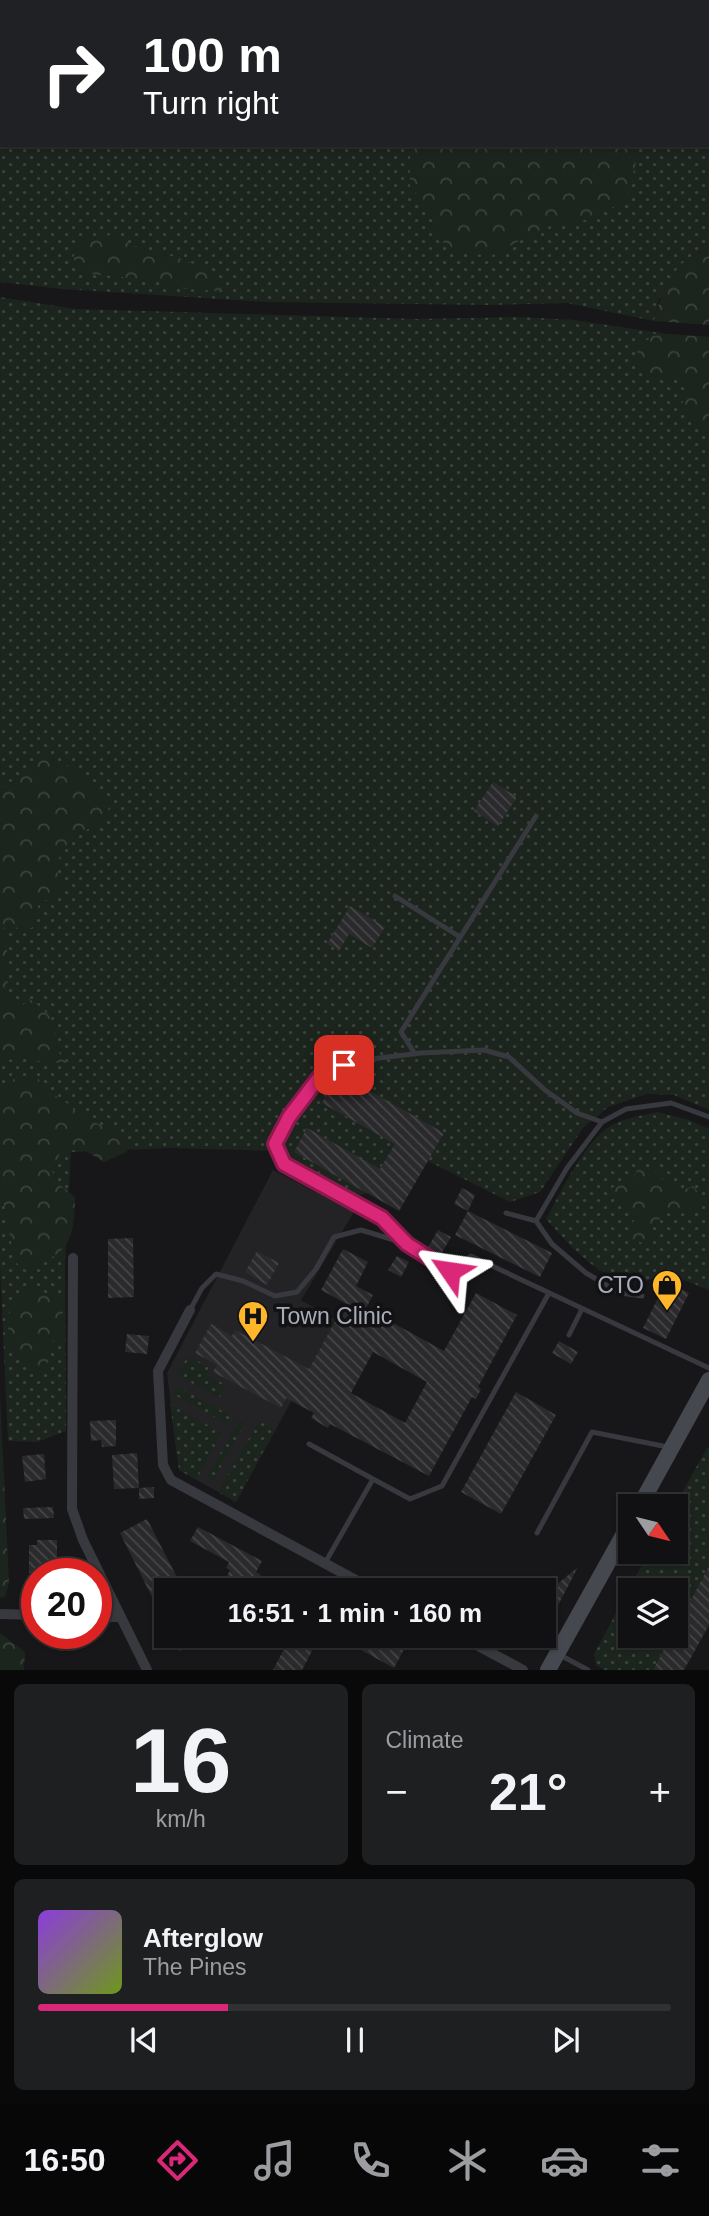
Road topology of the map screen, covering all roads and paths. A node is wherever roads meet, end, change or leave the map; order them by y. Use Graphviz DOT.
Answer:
graph roads {
  1 [pos="536,816"];
  2 [pos="395,896"];
  3 [pos="460,937"];
  4 [pos="415,1054"];
  5 [pos="709,1118"];
  6 [pos="602,1122"];
  7 [pos="506,1213"];
  8 [pos="536,1221"];
  9 [pos="407,1244"];
  10 [pos="73,1258"];
  11 [pos="549,1293"];
  12 [pos="642,1296"];
  13 [pos="582,1309"];
  14 [pos="190,1310"];
  15 [pos="569,1335"];
  16 [pos="709,1368"];
  17 [pos="709,1380"];
  18 [pos="309,1444"];
  19 [pos="671,1448"];
  20 [pos="373,1479"];
  21 [pos="646,1494"];
  22 [pos="537,1533"];
  23 [pos="618,1545"];
  24 [pos="325,1563"];
  25 [pos="352,1578"];
  26 [pos="0,1615"];
  27 [pos="21,1615"];
  28 [pos="112,1617"];
  29 [pos="121,1617"];
  30 [pos="482,1648"];
  31 [pos="558,1654"];
  32 [pos="147,1670"];
  33 [pos="523,1670"];
  34 [pos="548,1670"];
  35 [pos="588,1670"];
  1 -- 3 [label="lane"];
  2 -- 3 [label="lane"];
  3 -- 4 [label="lane"];
  4 -- 6 [label="lane"];
  4 -- 9 [label="lane"];
  5 -- 6 [label="lane"];
  6 -- 8 [label="lane"];
  7 -- 8 [label="lane"];
  8 -- 12 [label="lane"];
  9 -- 11 [label="lane"];
  9 -- 14 [label="lane"];
  10 -- 29 [label="street"];
  11 -- 13 [label="lane"];
  11 -- 20 [label="lane"];
  13 -- 15 [label="lane"];
  13 -- 16 [label="lane"];
  14 -- 24 [label="street"];
  17 -- 19 [label="street"];
  18 -- 20 [label="lane"];
  19 -- 21 [label="street"];
  19 -- 22 [label="lane"];
  20 -- 24 [label="lane"];
  23 -- 31 [label="street"];
  24 -- 25 [label="street"];
  26 -- 27 [label="street"];
  28 -- 29 [label="street"];
  29 -- 32 [label="street"];
  30 -- 33 [label="street"];
  31 -- 34 [label="street"];
  31 -- 35 [label="lane"];
}
